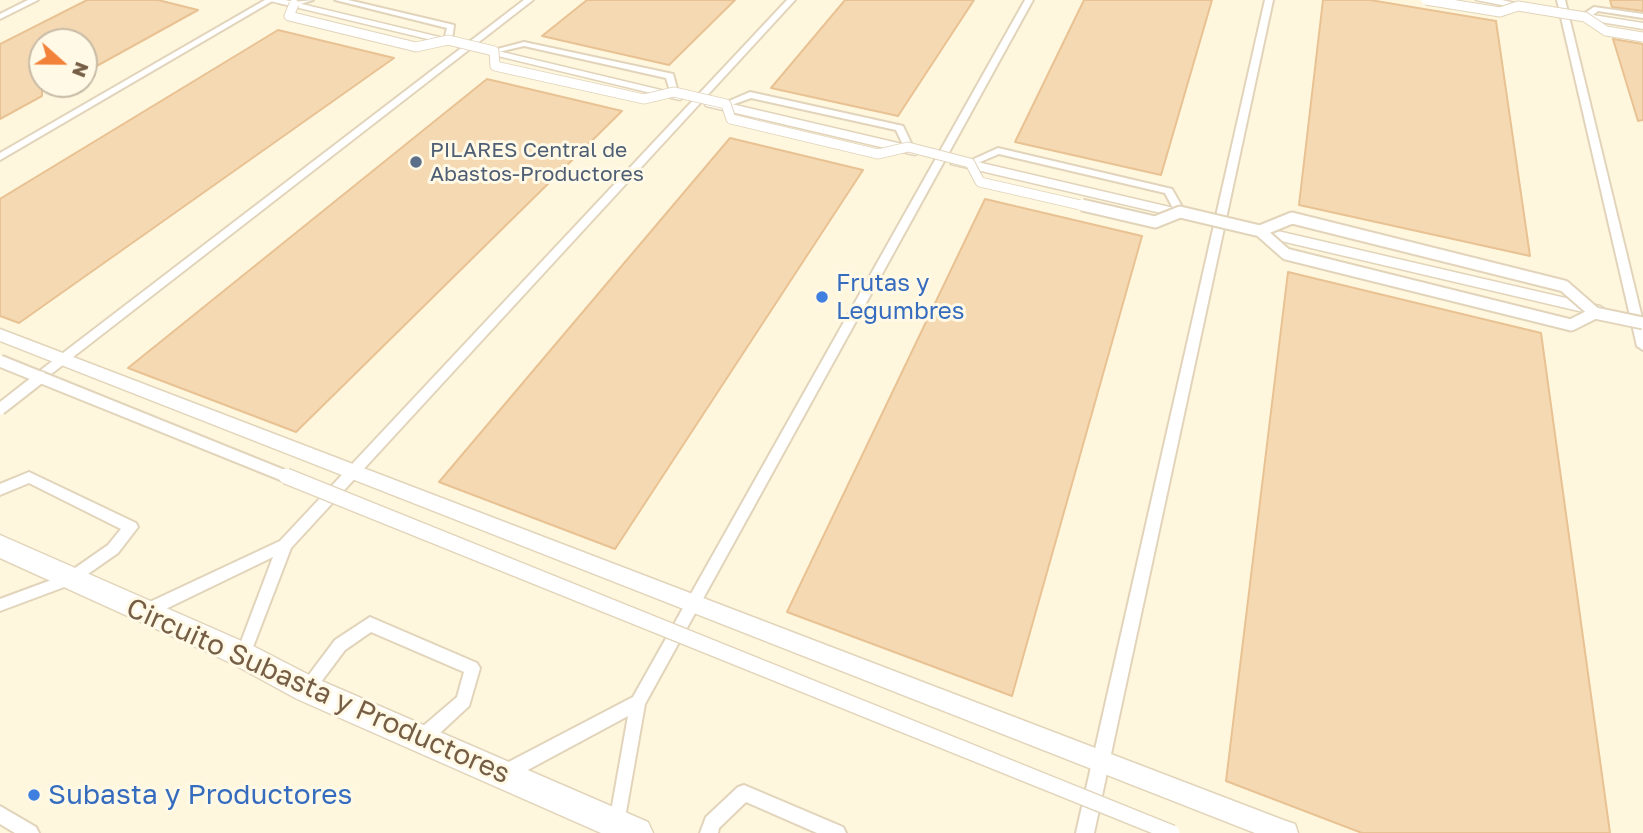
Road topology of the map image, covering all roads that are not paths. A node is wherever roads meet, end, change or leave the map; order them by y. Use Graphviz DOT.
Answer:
graph roads {
  1 [pos="34,0"];
  2 [pos="271,0"];
  3 [pos="278,0"];
  4 [pos="309,0"];
  5 [pos="339,0"];
  6 [pos="529,0"];
  7 [pos="791,0"];
  8 [pos="1029,0"];
  9 [pos="1269,0"];
  10 [pos="1426,0"];
  11 [pos="1481,0"];
  12 [pos="1510,0"];
  13 [pos="1561,0"];
  14 [pos="294,4"];
  15 [pos="1518,6"];
  16 [pos="1564,13"];
  17 [pos="0,16"];
  18 [pos="1643,16"];
  19 [pos="1585,17"];
  20 [pos="1643,26"];
  21 [pos="1643,37"];
  22 [pos="448,40"];
  23 [pos="467,46"];
  24 [pos="494,51"];
  25 [pos="674,92"];
  26 [pos="697,100"];
  27 [pos="726,104"];
  28 [pos="908,147"];
  29 [pos="0,157"];
  30 [pos="940,157"];
  31 [pos="970,163"];
  32 [pos="1180,212"];
  33 [pos="1220,223"];
  34 [pos="1259,231"];
  35 [pos="1595,313"];
  36 [pos="1641,321"];
  37 [pos="0,335"];
  38 [pos="1643,346"];
  39 [pos="62,359"];
  40 [pos="0,361"];
  41 [pos="41,377"];
  42 [pos="3,405"];
  43 [pos="0,414"];
  44 [pos="354,472"];
  45 [pos="0,490"];
  46 [pos="285,545"];
  47 [pos="0,546"];
  48 [pos="70,579"];
  49 [pos="695,601"];
  50 [pos="0,605"];
  51 [pos="144,612"];
  52 [pos="243,655"];
  53 [pos="307,689"];
  54 [pos="638,702"];
  55 [pos="421,739"];
  56 [pos="1098,762"];
  57 [pos="502,775"];
  58 [pos="0,814"];
  59 [pos="627,828"];
  60 [pos="30,833"];
  61 [pos="709,833"];
  62 [pos="836,833"];
  63 [pos="1085,833"];
  64 [pos="1172,833"];
  65 [pos="1286,833"];
  1 -- 17 [label="lane"];
  2 -- 23 [label="street"];
  2 -- 29 [label="lane"];
  3 -- 14 [label="lane"];
  4 -- 14 [label="lane"];
  5 -- 22 [label="lane"];
  6 -- 23 [label="lane"];
  7 -- 26 [label="lane"];
  8 -- 30 [label="lane"];
  9 -- 33 [label="lane"];
  10 -- 15 [label="lane, bridge"];
  11 -- 16 [label="street"];
  12 -- 15 [label="lane, bridge"];
  13 -- 16 [label="lane"];
  14 -- 22 [label="lane, bridge"];
  15 -- 19 [label="lane, bridge"];
  16 -- 20 [label="street"];
  16 -- 36 [label="lane"];
  18 -- 19 [label="lane"];
  19 -- 21 [label="lane, bridge"];
  22 -- 24 [label="lane, bridge"];
  23 -- 26 [label="street"];
  23 -- 39 [label="lane"];
  24 -- 25 [label="lane"];
  24 -- 25 [label="lane, bridge"];
  25 -- 27 [label="lane, bridge"];
  26 -- 30 [label="street"];
  26 -- 44 [label="lane"];
  27 -- 28 [label="lane, bridge"];
  27 -- 28 [label="lane"];
  28 -- 31 [label="lane, bridge"];
  30 -- 33 [label="street"];
  30 -- 49 [label="lane"];
  31 -- 32 [label="lane, bridge"];
  31 -- 32 [label="lane"];
  32 -- 34 [label="lane, bridge"];
  33 -- 36 [label="street"];
  33 -- 56 [label="lane"];
  34 -- 35 [label="lane, bridge"];
  34 -- 35 [label="lane, bridge"];
  35 -- 36 [label="lane, bridge"];
  36 -- 38 [label="lane"];
  37 -- 39 [label="street"];
  39 -- 42 [label="lane"];
  39 -- 44 [label="street"];
  40 -- 41 [label="lane, bridge"];
  41 -- 42 [label="lane, bridge"];
  41 -- 64 [label="lane, bridge"];
  42 -- 43 [label="lane"];
  44 -- 46 [label="lane"];
  44 -- 49 [label="street"];
  45 -- 48 [label="lane"];
  46 -- 51 [label="lane"];
  46 -- 52 [label="lane"];
  47 -- 48 [label="street, Circuito Subasta y Productores"];
  48 -- 50 [label="lane"];
  48 -- 51 [label="street, Circuito Subasta y Productores"];
  49 -- 54 [label="lane"];
  49 -- 56 [label="street"];
  51 -- 52 [label="street, Circuito Subasta y Productores"];
  52 -- 53 [label="street, Circuito Subasta y Productores"];
  53 -- 55 [label="street, Circuito Subasta y Productores"];
  53 -- 55 [label="lane"];
  54 -- 57 [label="lane"];
  54 -- 59 [label="lane"];
  55 -- 57 [label="street, Circuito Subasta y Productores"];
  56 -- 63 [label="lane"];
  56 -- 65 [label="street"];
  57 -- 59 [label="street, Circuito Subasta y Productores"];
  58 -- 60 [label="lane"];
  61 -- 62 [label="lane"];
}
